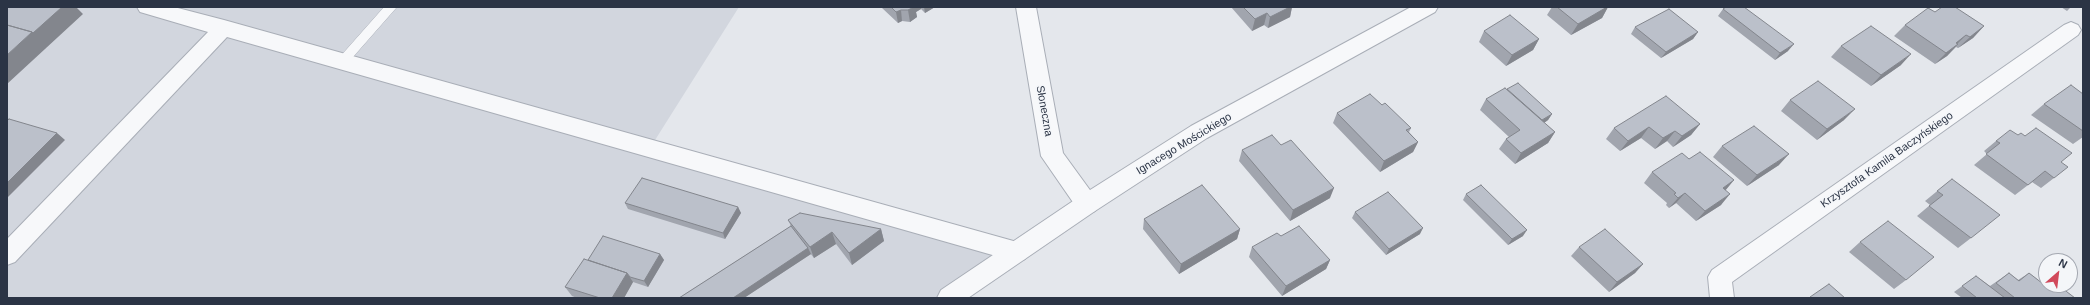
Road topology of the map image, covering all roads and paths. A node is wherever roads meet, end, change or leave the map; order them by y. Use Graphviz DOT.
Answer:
graph roads {
  1 [pos="146,7"];
  2 [pos="391,7"];
  3 [pos="1026,7"];
  4 [pos="1428,7"];
  5 [pos="224,28"];
  6 [pos="2071,30"];
  7 [pos="342,62"];
  8 [pos="1087,204"];
  9 [pos="1017,252"];
  10 [pos="7,256"];
  11 [pos="950,298"];
  12 [pos="1722,298"];
  1 -- 5 [label="street"];
  2 -- 7 [label="lane"];
  3 -- 8 [label="street, Słoneczna"];
  4 -- 8 [label="street, Ignacego Mościckiego"];
  5 -- 7 [label="street"];
  5 -- 10 [label="street"];
  6 -- 12 [label="street, Krzysztofa Kamila Baczyńskiego"];
  7 -- 9 [label="street"];
  8 -- 9 [label="street, Ignacego Mościckiego"];
  9 -- 11 [label="street, Ignacego Mościckiego"];
}
